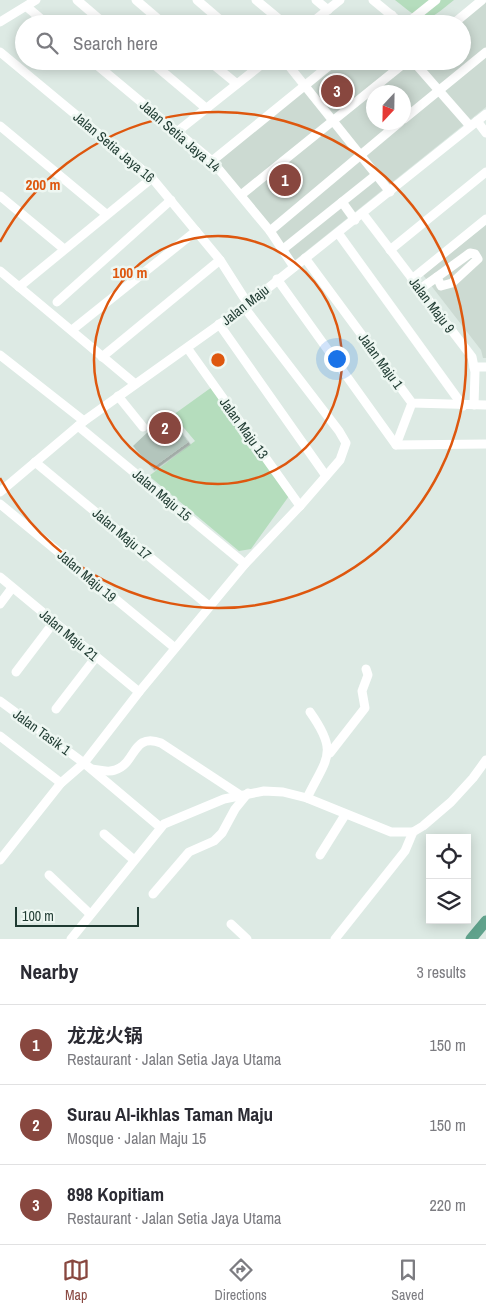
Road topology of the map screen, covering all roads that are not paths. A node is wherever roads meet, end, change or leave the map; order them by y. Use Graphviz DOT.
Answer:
graph roads {
  1 [pos="36,0"];
  2 [pos="76,0"];
  3 [pos="136,0"];
  4 [pos="197,0"];
  5 [pos="256,0"];
  6 [pos="316,0"];
  7 [pos="340,0"];
  8 [pos="373,0"];
  9 [pos="436,0"];
  10 [pos="482,0"];
  11 [pos="27,7"];
  12 [pos="328,10"];
  13 [pos="36,15"];
  14 [pos="94,15"];
  15 [pos="154,15"];
  16 [pos="214,15"];
  17 [pos="274,15"];
  18 [pos="322,15"];
  19 [pos="392,15"];
  20 [pos="417,15"];
  21 [pos="464,15"];
  22 [pos="0,22"];
  23 [pos="0,52"];
  24 [pos="486,52"];
  25 [pos="15,64"];
  26 [pos="471,64"];
  27 [pos="22,70"];
  28 [pos="103,70"];
  29 [pos="161,70"];
  30 [pos="220,70"];
  31 [pos="254,70"];
  32 [pos="292,70"];
  33 [pos="324,70"];
  34 [pos="396,70"];
  35 [pos="422,70"];
  36 [pos="464,70"];
  37 [pos="236,84"];
  38 [pos="305,86"];
  39 [pos="439,90"];
  40 [pos="207,109"];
  41 [pos="411,113"];
  42 [pos="486,114"];
  43 [pos="333,121"];
  44 [pos="473,124"];
  45 [pos="0,126"];
  46 [pos="391,130"];
  47 [pos="178,131"];
  48 [pos="486,133"];
  49 [pos="361,155"];
  50 [pos="212,161"];
  51 [pos="486,172"];
  52 [pos="377,174"];
  53 [pos="152,178"];
  54 [pos="390,192"];
  55 [pos="241,195"];
  56 [pos="0,196"];
  57 [pos="171,200"];
  58 [pos="342,202"];
  59 [pos="106,214"];
  60 [pos="363,214"];
  61 [pos="486,219"];
  62 [pos="355,220"];
  63 [pos="196,231"];
  64 [pos="270,231"];
  65 [pos="338,233"];
  66 [pos="64,249"];
  67 [pos="282,250"];
  68 [pos="390,250"];
  69 [pos="305,258"];
  70 [pos="220,260"];
  71 [pos="294,267"];
  72 [pos="0,271"];
  73 [pos="437,277"];
  74 [pos="278,279"];
  75 [pos="412,279"];
  76 [pos="19,287"];
  77 [pos="420,289"];
  78 [pos="57,302"];
  79 [pos="246,306"];
  80 [pos="219,324"];
  81 [pos="72,330"];
  82 [pos="188,349"];
  83 [pos="0,355"];
  84 [pos="102,357"];
  85 [pos="474,367"];
  86 [pos="486,367"];
  87 [pos="134,384"];
  88 [pos="118,396"];
  89 [pos="412,403"];
  90 [pos="474,405"];
  91 [pos="486,405"];
  92 [pos="463,406"];
  93 [pos="81,424"];
  94 [pos="143,426"];
  95 [pos="486,444"];
  96 [pos="396,445"];
  97 [pos="35,462"];
  98 [pos="326,476"];
  99 [pos="0,492"];
  100 [pos="0,504"];
  101 [pos="300,506"];
  102 [pos="245,564"];
  103 [pos="0,577"];
  104 [pos="12,588"];
  105 [pos="0,604"];
  106 [pos="210,606"];
  107 [pos="54,622"];
  108 [pos="175,648"];
  109 [pos="96,657"];
  110 [pos="366,669"];
  111 [pos="16,672"];
  112 [pos="139,692"];
  113 [pos="0,701"];
  114 [pos="56,709"];
  115 [pos="310,712"];
  116 [pos="0,736"];
  117 [pos="330,753"];
  118 [pos="486,760"];
  119 [pos="88,766"];
  120 [pos="61,783"];
  121 [pos="244,794"];
  122 [pos="307,798"];
  123 [pos="345,815"];
  124 [pos="160,827"];
  125 [pos="412,832"];
  126 [pos="104,834"];
  127 [pos="320,855"];
  128 [pos="1,856"];
  129 [pos="134,860"];
  130 [pos="49,876"];
  131 [pos="152,894"];
  132 [pos="90,914"];
  133 [pos="486,921"];
  134 [pos="231,924"];
  135 [pos="71,939"];
  136 [pos="247,939"];
  137 [pos="335,939"];
  138 [pos="471,939"];
  1 -- 11 [label="street"];
  2 -- 14 [label="street"];
  3 -- 15 [label="street"];
  4 -- 16 [label="street"];
  5 -- 17 [label="street"];
  6 -- 12 [label="street"];
  7 -- 12 [label="street"];
  8 -- 19 [label="street"];
  9 -- 20 [label="street"];
  10 -- 21 [label="street"];
  11 -- 13 [label="street"];
  11 -- 22 [label="street"];
  12 -- 18 [label="street"];
  23 -- 25 [label="street, Jalan Setia Jaya 16"];
  24 -- 26 [label="street"];
  27 -- 53 [label="street, Jalan Setia Jaya 16"];
  28 -- 47 [label="street, Jalan Setia Jaya 14"];
  29 -- 40 [label="street"];
  30 -- 37 [label="street"];
  31 -- 37 [label="street"];
  32 -- 38 [label="street"];
  33 -- 38 [label="street"];
  34 -- 43 [label="street"];
  35 -- 39 [label="street"];
  36 -- 39 [label="street"];
  37 -- 40 [label="street"];
  38 -- 43 [label="street"];
  38 -- 50 [label="street"];
  39 -- 41 [label="street"];
  39 -- 44 [label="street"];
  40 -- 47 [label="street"];
  42 -- 44 [label="street, Jalan Maju"];
  43 -- 49 [label="street"];
  43 -- 55 [label="street"];
  44 -- 48 [label="street"];
  44 -- 54 [label="street, Jalan Maju"];
  45 -- 59 [label="street"];
  46 -- 49 [label="street"];
  47 -- 50 [label="street, Jalan Setia Jaya 14"];
  49 -- 52 [label="street"];
  49 -- 64 [label="street"];
  50 -- 55 [label="street, Jalan Setia Jaya 14"];
  51 -- 68 [label="street"];
  52 -- 54 [label="street"];
  52 -- 58 [label="street"];
  53 -- 57 [label="street, Jalan Setia Jaya 16"];
  53 -- 59 [label="street"];
  54 -- 60 [label="street, Jalan Maju"];
  55 -- 64 [label="street, Jalan Setia Jaya 14"];
  56 -- 66 [label="street"];
  57 -- 63 [label="street, Jalan Setia Jaya 16"];
  57 -- 78 [label="street"];
  58 -- 62 [label="street"];
  58 -- 67 [label="street"];
  59 -- 66 [label="street"];
  60 -- 62 [label="street, Jalan Maju"];
  60 -- 68 [label="street, Jalan Maju 9"];
  61 -- 75 [label="street"];
  62 -- 65 [label="street, Jalan Maju"];
  63 -- 70 [label="street, Jalan Setia Jaya 16"];
  63 -- 81 [label="street"];
  64 -- 67 [label="street, Jalan Setia Jaya 14"];
  65 -- 69 [label="street, Jalan Maju"];
  65 -- 92 [label="street"];
  66 -- 76 [label="street"];
  67 -- 71 [label="street, Jalan Setia Jaya 14"];
  68 -- 75 [label="street, Jalan Maju 9"];
  69 -- 71 [label="street, Jalan Maju"];
  69 -- 89 [label="street, Jalan Maju 1"];
  70 -- 79 [label="street, Jalan Setia Jaya 16"];
  70 -- 84 [label="street"];
  71 -- 74 [label="street, Jalan Maju"];
  72 -- 76 [label="street"];
  73 -- 77 [label="street"];
  74 -- 79 [label="street, Jalan Maju"];
  74 -- 96 [label="street"];
  75 -- 77 [label="street, Jalan Maju 9"];
  76 -- 81 [label="street"];
  77 -- 85 [label="street, Jalan Maju 9"];
  79 -- 80 [label="street, Jalan Maju"];
  79 -- 98 [label="street, Jalan Setia Jaya 16"];
  80 -- 82 [label="street, Jalan Maju"];
  80 -- 98 [label="street"];
  81 -- 84 [label="street"];
  82 -- 87 [label="street, Jalan Maju"];
  82 -- 101 [label="street, Jalan Maju 13"];
  83 -- 93 [label="street, Jalan Maju 15"];
  84 -- 87 [label="street"];
  85 -- 86 [label="street"];
  85 -- 90 [label="street, Jalan Maju 9"];
  87 -- 88 [label="street, Jalan Maju"];
  88 -- 93 [label="street, Jalan Maju"];
  88 -- 94 [label="street"];
  89 -- 92 [label="street, Jalan Maju 1"];
  89 -- 96 [label="street"];
  90 -- 91 [label="street, Jalan Maju 1"];
  90 -- 92 [label="street, Jalan Maju 1"];
  93 -- 97 [label="street, Jalan Maju"];
  93 -- 102 [label="street, Jalan Maju 15"];
  95 -- 96 [label="street"];
  97 -- 99 [label="street, Jalan Maju"];
  97 -- 106 [label="street, Jalan Maju 17"];
  98 -- 101 [label="street"];
  100 -- 108 [label="street, Jalan Maju 19"];
  101 -- 102 [label="street"];
  102 -- 106 [label="street"];
  103 -- 104 [label="street, Jalan Maju 21"];
  104 -- 105 [label="street"];
  104 -- 107 [label="street, Jalan Maju 21"];
  106 -- 108 [label="street"];
  107 -- 109 [label="street, Jalan Maju 21"];
  107 -- 111 [label="street"];
  108 -- 112 [label="street"];
  109 -- 112 [label="street, Jalan Maju 21"];
  109 -- 114 [label="street"];
  110 -- 117 [label="street"];
  112 -- 119 [label="street"];
  113 -- 119 [label="street, Jalan Tasik 1"];
  115 -- 117 [label="street"];
  116 -- 120 [label="street"];
  117 -- 122 [label="street"];
  118 -- 125 [label="street"];
  119 -- 120 [label="street"];
  119 -- 121 [label="street"];
  119 -- 124 [label="street, Jalan Tasik 1"];
  120 -- 128 [label="street"];
  121 -- 122 [label="street"];
  121 -- 124 [label="street"];
  121 -- 131 [label="street"];
  122 -- 123 [label="street"];
  123 -- 125 [label="street"];
  123 -- 127 [label="street"];
  124 -- 129 [label="street"];
  125 -- 137 [label="street"];
  126 -- 129 [label="street"];
  129 -- 132 [label="street"];
  130 -- 132 [label="street"];
  132 -- 135 [label="street"];
  133 -- 138 [label="main road"];
  134 -- 136 [label="street"];
}
